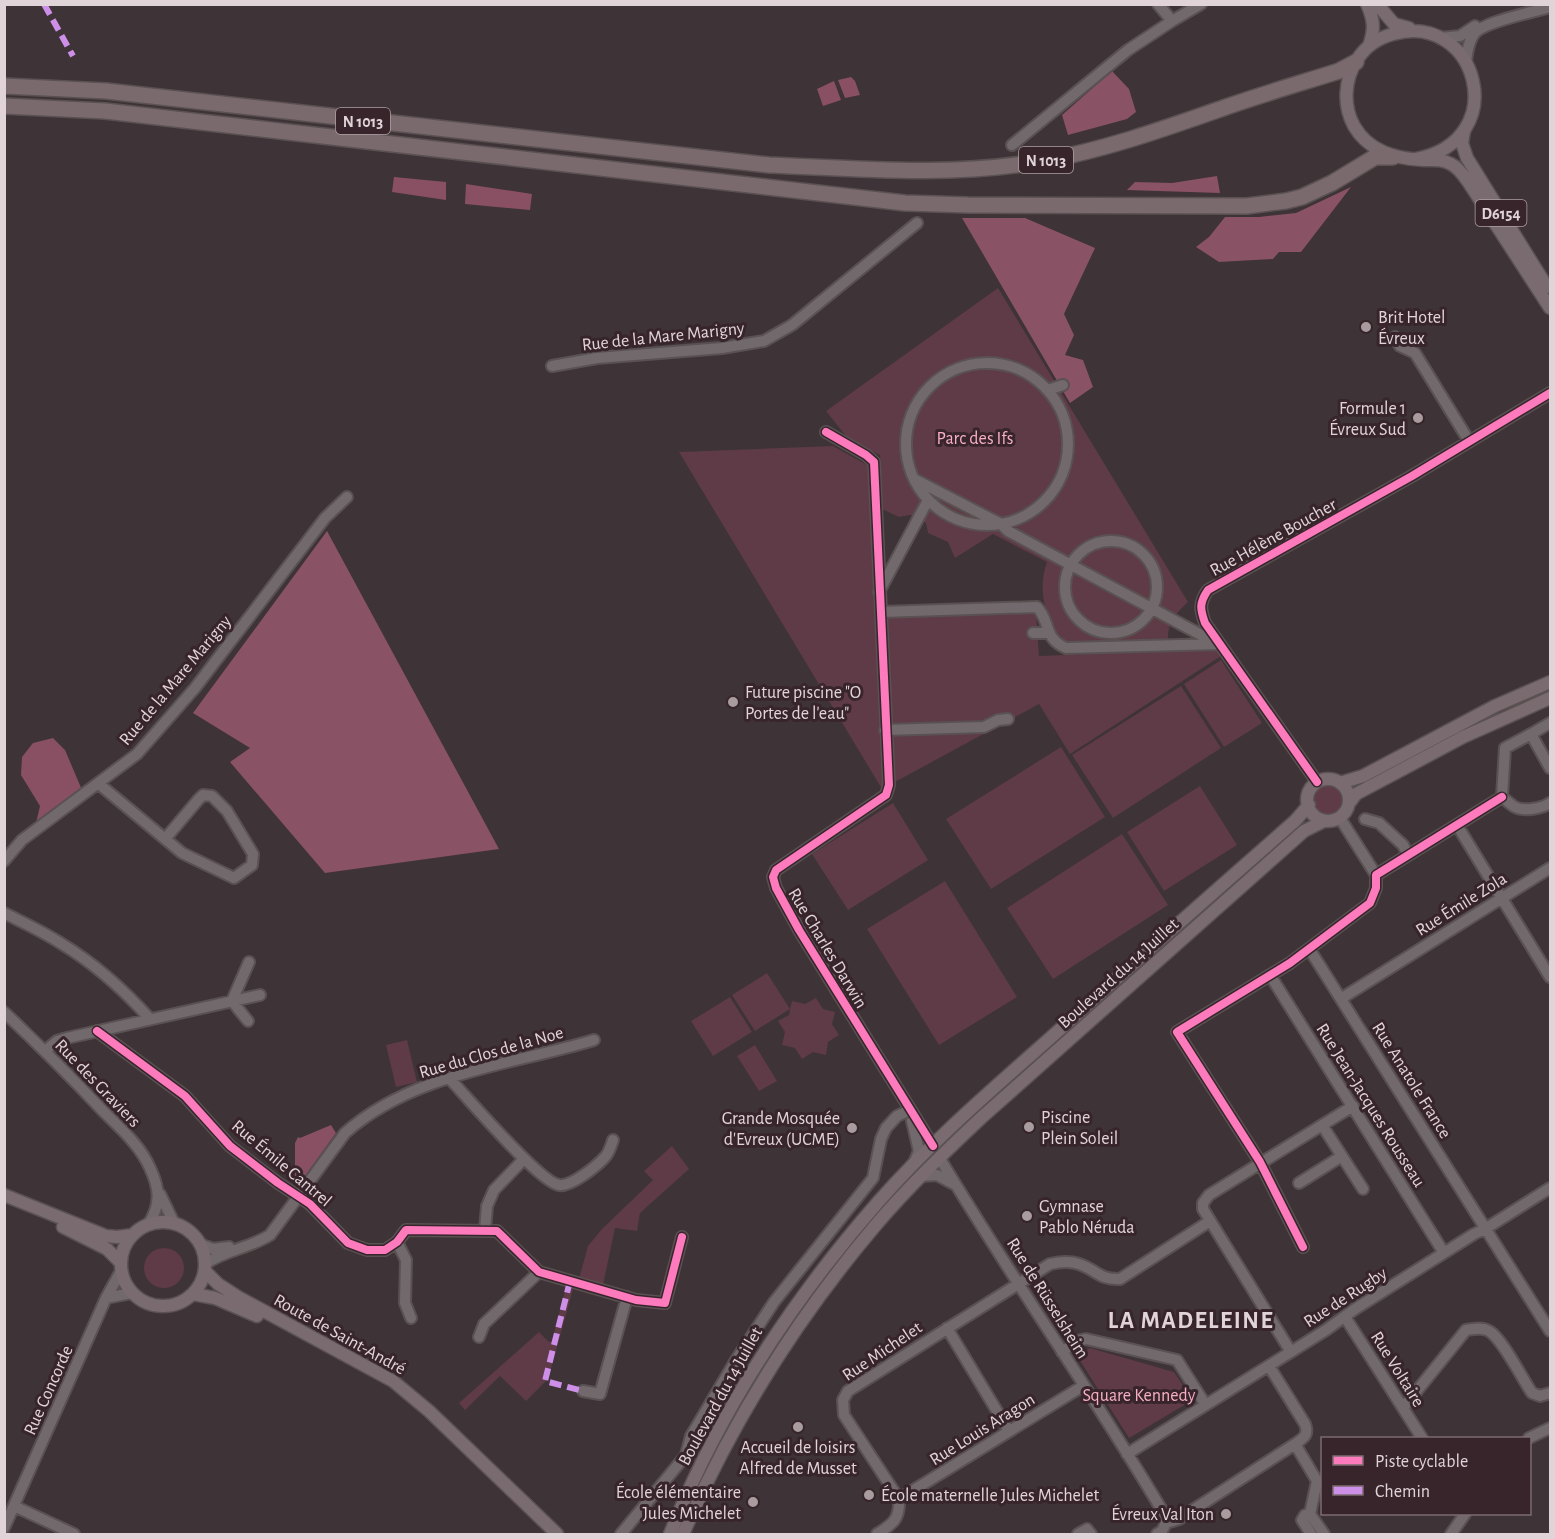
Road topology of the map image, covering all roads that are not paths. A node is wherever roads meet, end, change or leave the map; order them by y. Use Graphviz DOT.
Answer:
graph roads {
  1 [pos="1158,4"];
  2 [pos="1201,4"];
  3 [pos="1367,4"];
  4 [pos="1377,4"];
  5 [pos="1551,7"];
  6 [pos="1512,18"];
  7 [pos="1172,21"];
  8 [pos="1419,31"];
  9 [pos="1440,38"];
  10 [pos="1369,46"];
  11 [pos="1356,62"];
  12 [pos="1466,62"];
  13 [pos="4,86"];
  14 [pos="4,106"];
  15 [pos="1465,130"];
  16 [pos="1012,145"];
  17 [pos="1393,157"];
  18 [pos="1416,159"];
  19 [pos="917,223"];
  20 [pos="1550,293"];
  21 [pos="1551,308"];
  22 [pos="1395,337"];
  23 [pos="552,366"];
  24 [pos="1064,385"];
  25 [pos="1048,390"];
  26 [pos="1551,393"];
  27 [pos="826,432"];
  28 [pos="1469,441"];
  29 [pos="913,479"];
  30 [pos="347,497"];
  31 [pos="928,500"];
  32 [pos="1001,524"];
  33 [pos="1071,564"];
  34 [pos="879,592"];
  35 [pos="1151,608"];
  36 [pos="880,612"];
  37 [pos="1033,633"];
  38 [pos="1048,633"];
  39 [pos="1219,644"];
  40 [pos="1551,682"];
  41 [pos="1549,698"];
  42 [pos="1008,719"];
  43 [pos="1551,723"];
  44 [pos="885,730"];
  45 [pos="1531,735"];
  46 [pos="1551,768"];
  47 [pos="1317,782"];
  48 [pos="1340,783"];
  49 [pos="99,784"];
  50 [pos="1502,797"];
  51 [pos="1350,802"];
  52 [pos="1551,802"];
  53 [pos="1308,805"];
  54 [pos="1340,818"];
  55 [pos="1365,819"];
  56 [pos="1324,821"];
  57 [pos="1457,825"];
  58 [pos="165,839"];
  59 [pos="1408,855"];
  60 [pos="4,861"];
  61 [pos="1551,868"];
  62 [pos="1376,874"];
  63 [pos="1501,899"];
  64 [pos="4,913"];
  65 [pos="1310,950"];
  66 [pos="249,962"];
  67 [pos="1270,975"];
  68 [pos="1551,976"];
  69 [pos="260,995"];
  70 [pos="1342,998"];
  71 [pos="232,1001"];
  72 [pos="4,1012"];
  73 [pos="150,1019"];
  74 [pos="248,1021"];
  75 [pos="97,1031"];
  76 [pos="594,1040"];
  77 [pos="45,1051"];
  78 [pos="449,1078"];
  79 [pos="1353,1106"];
  80 [pos="911,1112"];
  81 [pos="1322,1125"];
  82 [pos="613,1140"];
  83 [pos="933,1146"];
  84 [pos="944,1153"];
  85 [pos="1342,1156"];
  86 [pos="524,1159"];
  87 [pos="1260,1162"];
  88 [pos="913,1165"];
  89 [pos="921,1176"];
  90 [pos="951,1182"];
  91 [pos="1299,1182"];
  92 [pos="156,1185"];
  93 [pos="1551,1188"];
  94 [pos="1363,1189"];
  95 [pos="4,1195"];
  96 [pos="298,1196"];
  97 [pos="4,1200"];
  98 [pos="1210,1221"];
  99 [pos="174,1223"];
  100 [pos="148,1224"];
  101 [pos="1485,1229"];
  102 [pos="485,1230"];
  103 [pos="133,1234"];
  104 [pos="682,1237"];
  105 [pos="398,1242"];
  106 [pos="200,1245"];
  107 [pos="247,1245"];
  108 [pos="1303,1247"];
  109 [pos="1444,1253"];
  110 [pos="121,1267"];
  111 [pos="205,1267"];
  112 [pos="539,1272"];
  113 [pos="1018,1284"];
  114 [pos="132,1293"];
  115 [pos="193,1294"];
  116 [pos="627,1297"];
  117 [pos="106,1298"];
  118 [pos="1345,1317"];
  119 [pos="411,1318"];
  120 [pos="947,1328"];
  121 [pos="1551,1331"];
  122 [pos="479,1337"];
  123 [pos="1062,1352"];
  124 [pos="1291,1352"];
  125 [pos="1269,1366"];
  126 [pos="1083,1386"];
  127 [pos="583,1391"];
  128 [pos="1551,1393"];
  129 [pos="1205,1404"];
  130 [pos="1403,1408"];
  131 [pos="1551,1428"];
  132 [pos="1009,1431"];
  133 [pos="1421,1437"];
  134 [pos="1531,1437"];
  135 [pos="1295,1444"];
  136 [pos="1127,1454"];
  137 [pos="899,1499"];
  138 [pos="15,1506"];
  139 [pos="1310,1514"];
  140 [pos="1464,1515"];
  141 [pos="1166,1523"];
  142 [pos="4,1528"];
  143 [pos="74,1534"];
  144 [pos="545,1534"];
  145 [pos="557,1534"];
  146 [pos="621,1534"];
  147 [pos="670,1534"];
  148 [pos="683,1534"];
  149 [pos="877,1534"];
  150 [pos="1078,1534"];
  151 [pos="1091,1534"];
  152 [pos="1157,1534"];
  153 [pos="1311,1534"];
  154 [pos="1324,1534"];
  155 [pos="1451,1534"];
  1 -- 7 [label="street"];
  2 -- 7 [label="street"];
  3 -- 10 [label="main road"];
  4 -- 8 [label="main road"];
  5 -- 6 [label="street"];
  6 -- 9 [label="street"];
  6 -- 12 [label="street"];
  7 -- 16 [label="street"];
  8 -- 9 [label="main road"];
  8 -- 10 [label="main road"];
  9 -- 12 [label="main road"];
  10 -- 11 [label="main road"];
  11 -- 13 [label="highway, N 1013"];
  11 -- 17 [label="main road"];
  12 -- 15 [label="main road, D6154"];
  14 -- 17 [label="highway, N 1013"];
  15 -- 18 [label="main road, D6154"];
  15 -- 20 [label="main road, D6154"];
  17 -- 18 [label="main road"];
  18 -- 21 [label="main road, D6154"];
  19 -- 23 [label="street, Rue de la Mare Marigny"];
  22 -- 28 [label="street"];
  24 -- 25 [label="street"];
  25 -- 29 [label="street"];
  25 -- 32 [label="street"];
  26 -- 28 [label="street, Rue Hélène Boucher"];
  27 -- 34 [label="street, Rue Charles Darwin"];
  28 -- 39 [label="street, Rue Hélène Boucher"];
  29 -- 31 [label="street"];
  29 -- 32 [label="street"];
  30 -- 49 [label="street, Rue de la Mare Marigny"];
  31 -- 32 [label="street"];
  31 -- 34 [label="street"];
  32 -- 33 [label="street"];
  33 -- 35 [label="street"];
  33 -- 35 [label="street"];
  33 -- 35 [label="street"];
  34 -- 36 [label="street, Rue Charles Darwin"];
  35 -- 39 [label="street"];
  36 -- 38 [label="street"];
  36 -- 44 [label="street, Rue Charles Darwin"];
  37 -- 38 [label="street"];
  38 -- 39 [label="street"];
  39 -- 47 [label="street, Rue Hélène Boucher"];
  40 -- 48 [label="main road"];
  41 -- 51 [label="main road"];
  42 -- 44 [label="street"];
  43 -- 45 [label="street"];
  44 -- 80 [label="street, Rue Charles Darwin"];
  45 -- 46 [label="street"];
  45 -- 50 [label="street"];
  47 -- 48 [label="main road"];
  47 -- 53 [label="main road, Boulevard du 14 Juillet"];
  48 -- 51 [label="main road"];
  49 -- 58 [label="street"];
  49 -- 60 [label="street, Rue de la Mare Marigny"];
  50 -- 52 [label="street"];
  50 -- 57 [label="street"];
  51 -- 54 [label="main road"];
  53 -- 56 [label="main road"];
  53 -- 83 [label="main road, Boulevard du 14 Juillet"];
  54 -- 56 [label="main road, Boulevard du 14 Juillet"];
  54 -- 62 [label="street"];
  55 -- 59 [label="street"];
  56 -- 84 [label="main road, Boulevard du 14 Juillet"];
  57 -- 59 [label="street"];
  57 -- 63 [label="street"];
  58 -- 58 [label="street"];
  59 -- 62 [label="street"];
  61 -- 63 [label="street, Rue Émile Zola"];
  62 -- 65 [label="street"];
  63 -- 68 [label="street"];
  63 -- 70 [label="street, Rue Émile Zola"];
  64 -- 73 [label="street"];
  65 -- 67 [label="street"];
  65 -- 70 [label="street, Rue Anatole France"];
  66 -- 71 [label="street"];
  67 -- 79 [label="street, Rue Jean-Jacques Rousseau"];
  67 -- 87 [label="street"];
  69 -- 71 [label="street"];
  70 -- 101 [label="street, Rue Anatole France"];
  71 -- 73 [label="street"];
  71 -- 74 [label="street"];
  72 -- 77 [label="street, Rue des Graviers"];
  73 -- 75 [label="street"];
  75 -- 77 [label="street"];
  75 -- 96 [label="street, Rue Émile Cantrel"];
  76 -- 78 [label="street, Rue du Clos de la Noe"];
  77 -- 92 [label="street, Rue des Graviers"];
  78 -- 86 [label="street"];
  78 -- 96 [label="street, Rue du Clos de la Noe"];
  79 -- 81 [label="street"];
  79 -- 109 [label="street, Rue Jean-Jacques Rousseau"];
  80 -- 83 [label="street"];
  80 -- 88 [label="street"];
  80 -- 146 [label="street"];
  81 -- 85 [label="street"];
  81 -- 87 [label="street"];
  82 -- 86 [label="street"];
  83 -- 84 [label="main road"];
  83 -- 88 [label="main road, Boulevard du 14 Juillet"];
  84 -- 89 [label="main road, Boulevard du 14 Juillet"];
  84 -- 90 [label="street, Rue de Rüsselsheim"];
  85 -- 91 [label="street"];
  85 -- 94 [label="street"];
  86 -- 102 [label="street"];
  87 -- 98 [label="street"];
  87 -- 108 [label="street"];
  88 -- 147 [label="main road, Boulevard du 14 Juillet"];
  89 -- 90 [label="street"];
  89 -- 148 [label="main road, Boulevard du 14 Juillet"];
  90 -- 113 [label="street, Rue de Rüsselsheim"];
  92 -- 99 [label="street, Rue des Graviers"];
  92 -- 100 [label="street"];
  93 -- 101 [label="street, Rue de Rugby"];
  95 -- 103 [label="main road"];
  96 -- 105 [label="street, Rue Émile Cantrel"];
  96 -- 107 [label="street, Rue du Clos de la Noe"];
  97 -- 110 [label="main road"];
  98 -- 113 [label="street, Rue Michelet"];
  98 -- 124 [label="street"];
  99 -- 100 [label="main road"];
  99 -- 106 [label="main road"];
  100 -- 103 [label="main road"];
  101 -- 109 [label="street, Rue de Rugby"];
  101 -- 121 [label="street, Rue Anatole France"];
  102 -- 105 [label="street, Rue Émile Cantrel"];
  102 -- 112 [label="street"];
  103 -- 110 [label="main road"];
  104 -- 116 [label="street"];
  105 -- 119 [label="street"];
  106 -- 107 [label="street, Rue du Clos de la Noe"];
  106 -- 111 [label="main road"];
  107 -- 111 [label="street, Rue du Clos de la Noe"];
  109 -- 118 [label="street, Rue de Rugby"];
  110 -- 114 [label="main road"];
  110 -- 117 [label="street, Rue Concorde"];
  111 -- 115 [label="main road"];
  111 -- 145 [label="main road, Route de Saint-André"];
  112 -- 116 [label="street"];
  112 -- 122 [label="street"];
  113 -- 120 [label="street, Rue Michelet"];
  113 -- 123 [label="street, Rue de Rüsselsheim"];
  114 -- 115 [label="main road"];
  114 -- 117 [label="street"];
  115 -- 144 [label="main road, Route de Saint-André"];
  116 -- 127 [label="street"];
  117 -- 138 [label="street, Rue Concorde"];
  118 -- 124 [label="street, Rue de Rugby"];
  118 -- 130 [label="street, Rue Voltaire"];
  120 -- 132 [label="street"];
  120 -- 137 [label="street, Rue Michelet"];
  123 -- 126 [label="street, Rue de Rüsselsheim"];
  123 -- 129 [label="street"];
  124 -- 125 [label="street, Rue de Rugby"];
  125 -- 129 [label="street, Rue de Rugby"];
  125 -- 135 [label="street"];
  126 -- 132 [label="street, Rue Louis Aragon"];
  126 -- 136 [label="street, Rue de Rüsselsheim"];
  128 -- 130 [label="street"];
  129 -- 136 [label="street, Rue de Rugby"];
  130 -- 133 [label="street, Rue Voltaire"];
  131 -- 134 [label="street"];
  132 -- 137 [label="street, Rue Louis Aragon"];
  135 -- 139 [label="street"];
  135 -- 141 [label="street"];
  136 -- 141 [label="street, Rue de Rüsselsheim"];
  137 -- 149 [label="street"];
  138 -- 142 [label="street, Rue Concorde"];
  138 -- 143 [label="street"];
  139 -- 153 [label="street"];
  139 -- 154 [label="street"];
  140 -- 155 [label="street"];
  141 -- 152 [label="street"];
  150 -- 151 [label="street"];
}
